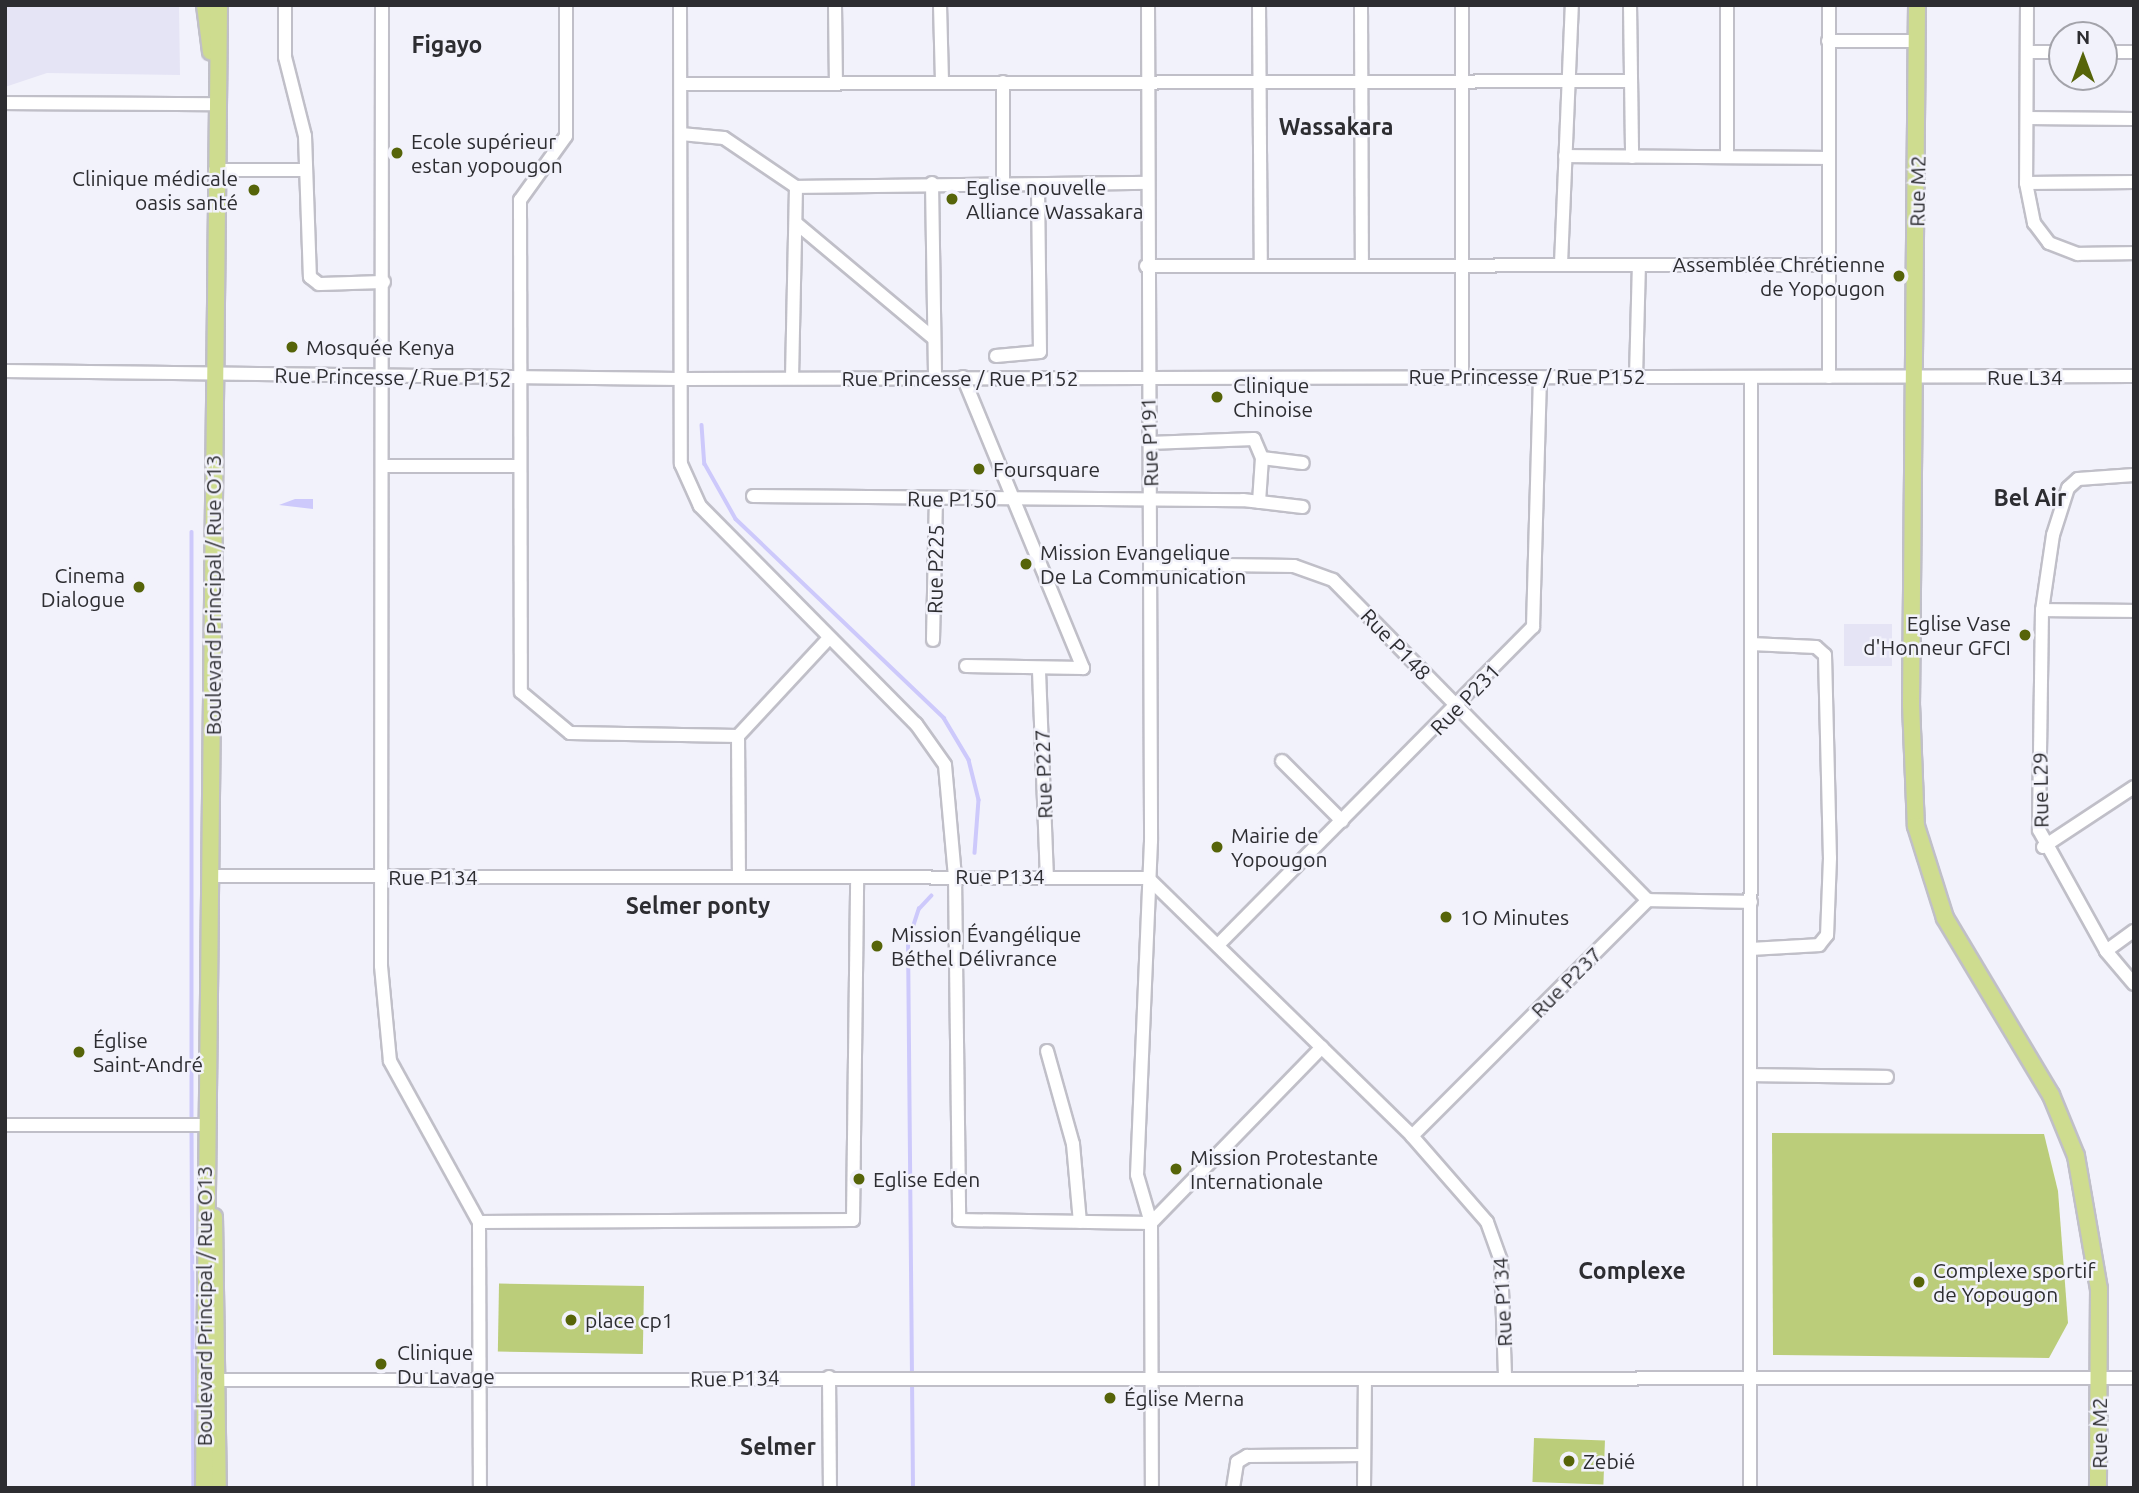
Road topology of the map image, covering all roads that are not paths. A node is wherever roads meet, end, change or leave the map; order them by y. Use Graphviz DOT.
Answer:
graph roads {
  1 [pos="205,5"];
  2 [pos="219,5"];
  3 [pos="285,5"];
  4 [pos="382,5"];
  5 [pos="566,5"];
  6 [pos="680,5"];
  7 [pos="835,5"];
  8 [pos="940,5"];
  9 [pos="1148,5"];
  10 [pos="1259,5"];
  11 [pos="1361,5"];
  12 [pos="1462,5"];
  13 [pos="1572,5"];
  14 [pos="1630,5"];
  15 [pos="1727,5"];
  16 [pos="1829,5"];
  17 [pos="1917,5"];
  18 [pos="2027,5"];
  19 [pos="1829,40"];
  20 [pos="1917,41"];
  21 [pos="2027,52"];
  22 [pos="2048,52"];
  23 [pos="214,64"];
  24 [pos="1149,80"];
  25 [pos="1628,81"];
  26 [pos="836,82"];
  27 [pos="942,82"];
  28 [pos="1003,82"];
  29 [pos="1463,82"];
  30 [pos="1569,82"];
  31 [pos="682,84"];
  32 [pos="1261,84"];
  33 [pos="1361,86"];
  34 [pos="5,103"];
  35 [pos="214,104"];
  36 [pos="2027,118"];
  37 [pos="2134,119"];
  38 [pos="681,134"];
  39 [pos="1727,155"];
  40 [pos="1565,156"];
  41 [pos="1632,157"];
  42 [pos="1828,158"];
  43 [pos="215,170"];
  44 [pos="306,170"];
  45 [pos="932,183"];
  46 [pos="1148,183"];
  47 [pos="2026,183"];
  48 [pos="2134,183"];
  49 [pos="1003,184"];
  50 [pos="1038,185"];
  51 [pos="796,187"];
  52 [pos="796,223"];
  53 [pos="2134,253"];
  54 [pos="1261,264"];
  55 [pos="1561,264"];
  56 [pos="1362,265"];
  57 [pos="1830,265"];
  58 [pos="1146,266"];
  59 [pos="1463,266"];
  60 [pos="1639,266"];
  61 [pos="384,282"];
  62 [pos="934,339"];
  63 [pos="996,356"];
  64 [pos="5,371"];
  65 [pos="214,374"];
  66 [pos="1462,376"];
  67 [pos="1915,376"];
  68 [pos="2134,376"];
  69 [pos="935,377"];
  70 [pos="963,377"];
  71 [pos="1147,377"];
  72 [pos="1540,377"];
  73 [pos="1636,377"];
  74 [pos="1751,377"];
  75 [pos="1829,377"];
  76 [pos="383,378"];
  77 [pos="517,378"];
  78 [pos="792,378"];
  79 [pos="680,379"];
  80 [pos="1149,443"];
  81 [pos="1262,458"];
  82 [pos="1303,463"];
  83 [pos="383,466"];
  84 [pos="518,466"];
  85 [pos="2134,475"];
  86 [pos="753,496"];
  87 [pos="936,498"];
  88 [pos="1012,501"];
  89 [pos="1151,501"];
  90 [pos="1259,502"];
  91 [pos="1303,507"];
  92 [pos="1151,564"];
  93 [pos="2042,610"];
  94 [pos="2134,611"];
  95 [pos="828,639"];
  96 [pos="933,640"];
  97 [pos="1751,644"];
  98 [pos="965,666"];
  99 [pos="1039,671"];
  100 [pos="1459,708"];
  101 [pos="738,736"];
  102 [pos="1282,761"];
  103 [pos="2134,787"];
  104 [pos="1342,821"];
  105 [pos="2043,847"];
  106 [pos="211,876"];
  107 [pos="739,876"];
  108 [pos="1046,876"];
  109 [pos="383,877"];
  110 [pos="955,877"];
  111 [pos="857,878"];
  112 [pos="1148,878"];
  113 [pos="1648,900"];
  114 [pos="1751,902"];
  115 [pos="2134,931"];
  116 [pos="1218,945"];
  117 [pos="1752,948"];
  118 [pos="2106,951"];
  119 [pos="2134,984"];
  120 [pos="1322,1047"];
  121 [pos="1047,1051"];
  122 [pos="1751,1075"];
  123 [pos="1887,1077"];
  124 [pos="5,1125"];
  125 [pos="209,1125"];
  126 [pos="1412,1136"];
  127 [pos="1080,1222"];
  128 [pos="479,1223"];
  129 [pos="1151,1223"];
  130 [pos="1751,1375"];
  131 [pos="829,1377"];
  132 [pos="1153,1377"];
  133 [pos="1505,1377"];
  134 [pos="2099,1378"];
  135 [pos="2134,1378"];
  136 [pos="1364,1379"];
  137 [pos="217,1380"];
  138 [pos="481,1381"];
  139 [pos="1364,1455"];
  140 [pos="204,1488"];
  141 [pos="218,1488"];
  142 [pos="480,1488"];
  143 [pos="830,1488"];
  144 [pos="1152,1488"];
  145 [pos="1233,1488"];
  146 [pos="1364,1488"];
  147 [pos="1751,1488"];
  148 [pos="2098,1488"];
  1 -- 23 [label="main road, Boulevard Principal / Rue O13"];
  2 -- 23 [label="main road, Boulevard Principal / Rue O13"];
  3 -- 44 [label="street"];
  4 -- 61 [label="street"];
  5 -- 77 [label="street"];
  6 -- 31 [label="street"];
  7 -- 26 [label="street"];
  8 -- 27 [label="street"];
  9 -- 24 [label="street, Rue P191"];
  10 -- 32 [label="street"];
  11 -- 33 [label="street"];
  12 -- 29 [label="street"];
  13 -- 30 [label="street"];
  14 -- 25 [label="street"];
  15 -- 39 [label="street"];
  16 -- 19 [label="street"];
  17 -- 20 [label="main road, Rue M2"];
  18 -- 21 [label="street"];
  19 -- 20 [label="street"];
  19 -- 42 [label="street"];
  20 -- 67 [label="main road, Rue M2"];
  21 -- 22 [label="street"];
  21 -- 36 [label="street"];
  23 -- 35 [label="main road, Boulevard Principal / Rue O13"];
  24 -- 28 [label="street"];
  24 -- 32 [label="street"];
  24 -- 46 [label="street, Rue P191"];
  25 -- 30 [label="street"];
  25 -- 41 [label="street"];
  26 -- 27 [label="street"];
  26 -- 31 [label="street"];
  27 -- 28 [label="street"];
  28 -- 49 [label="street"];
  29 -- 30 [label="street"];
  29 -- 33 [label="street"];
  29 -- 59 [label="street"];
  30 -- 40 [label="street"];
  31 -- 38 [label="street"];
  32 -- 33 [label="street"];
  32 -- 54 [label="street"];
  33 -- 56 [label="street"];
  34 -- 35 [label="street"];
  35 -- 43 [label="main road, Boulevard Principal / Rue O13"];
  36 -- 37 [label="street"];
  36 -- 47 [label="street"];
  38 -- 51 [label="street"];
  38 -- 79 [label="street"];
  39 -- 41 [label="street"];
  39 -- 42 [label="street"];
  40 -- 41 [label="street"];
  40 -- 55 [label="street"];
  42 -- 57 [label="street"];
  43 -- 44 [label="street"];
  43 -- 65 [label="main road, Boulevard Principal / Rue O13"];
  44 -- 61 [label="street"];
  45 -- 49 [label="street"];
  45 -- 51 [label="street"];
  45 -- 62 [label="street"];
  46 -- 50 [label="street"];
  46 -- 58 [label="street, Rue P191"];
  47 -- 48 [label="street"];
  47 -- 53 [label="street"];
  49 -- 50 [label="street"];
  50 -- 63 [label="street"];
  51 -- 52 [label="street"];
  52 -- 62 [label="street"];
  52 -- 78 [label="street"];
  54 -- 56 [label="street"];
  54 -- 58 [label="street"];
  55 -- 59 [label="street"];
  55 -- 60 [label="street"];
  56 -- 59 [label="street"];
  57 -- 60 [label="street"];
  57 -- 75 [label="street"];
  58 -- 71 [label="street, Rue P191"];
  59 -- 66 [label="street"];
  60 -- 73 [label="street"];
  61 -- 76 [label="street"];
  62 -- 69 [label="street"];
  64 -- 65 [label="street, Rue Princesse / Rue P152"];
  65 -- 76 [label="street, Rue Princesse / Rue P152"];
  65 -- 106 [label="main road, Boulevard Principal / Rue O13"];
  66 -- 71 [label="street, Rue Princesse / Rue P152"];
  66 -- 72 [label="street, Rue Princesse / Rue P152"];
  67 -- 68 [label="street, Rue L34"];
  67 -- 75 [label="street, Rue Princesse / Rue P152"];
  67 -- 134 [label="main road, Rue M2"];
  69 -- 70 [label="street, Rue Princesse / Rue P152"];
  69 -- 78 [label="street, Rue Princesse / Rue P152"];
  70 -- 71 [label="street, Rue Princesse / Rue P152"];
  70 -- 88 [label="street"];
  71 -- 80 [label="street, Rue P191"];
  72 -- 73 [label="street, Rue Princesse / Rue P152"];
  72 -- 100 [label="street, Rue P231"];
  73 -- 74 [label="street, Rue Princesse / Rue P152"];
  74 -- 75 [label="street, Rue Princesse / Rue P152"];
  74 -- 97 [label="street"];
  76 -- 77 [label="street, Rue Princesse / Rue P152"];
  76 -- 83 [label="street"];
  77 -- 79 [label="street, Rue Princesse / Rue P152"];
  77 -- 84 [label="street"];
  78 -- 79 [label="street, Rue Princesse / Rue P152"];
  79 -- 95 [label="street"];
  80 -- 81 [label="street"];
  80 -- 89 [label="street, Rue P191"];
  81 -- 82 [label="street"];
  81 -- 90 [label="street"];
  83 -- 84 [label="street"];
  83 -- 109 [label="street"];
  84 -- 101 [label="street"];
  85 -- 93 [label="street, Rue L29"];
  86 -- 87 [label="street, Rue P150"];
  87 -- 88 [label="street, Rue P150"];
  87 -- 96 [label="street, Rue P225"];
  88 -- 89 [label="street, Rue P150"];
  88 -- 99 [label="street"];
  89 -- 90 [label="street, Rue P150"];
  89 -- 92 [label="street, Rue P191"];
  90 -- 91 [label="street, Rue P150"];
  92 -- 100 [label="street, Rue P148"];
  92 -- 112 [label="street, Rue P191"];
  93 -- 94 [label="street"];
  93 -- 105 [label="street, Rue L29"];
  95 -- 101 [label="street"];
  95 -- 110 [label="street"];
  97 -- 114 [label="street"];
  97 -- 117 [label="street"];
  98 -- 99 [label="street"];
  99 -- 108 [label="street, Rue P227"];
  100 -- 104 [label="street, Rue P231"];
  100 -- 113 [label="street, Rue P148"];
  101 -- 107 [label="street"];
  102 -- 104 [label="street"];
  103 -- 105 [label="street"];
  104 -- 116 [label="street, Rue P231"];
  105 -- 118 [label="street, Rue L29"];
  106 -- 109 [label="street, Rue P134"];
  106 -- 125 [label="main road, Boulevard Principal / Rue O13"];
  107 -- 109 [label="street, Rue P134"];
  107 -- 111 [label="street, Rue P134"];
  108 -- 110 [label="street, Rue P134"];
  108 -- 112 [label="street, Rue P134"];
  109 -- 128 [label="street"];
  110 -- 111 [label="street, Rue P134"];
  110 -- 127 [label="street"];
  111 -- 128 [label="street"];
  112 -- 116 [label="street, Rue P134"];
  112 -- 129 [label="street, Rue P191"];
  113 -- 114 [label="street"];
  113 -- 126 [label="street, Rue P237"];
  114 -- 117 [label="street"];
  115 -- 118 [label="street"];
  116 -- 120 [label="street, Rue P134"];
  117 -- 122 [label="street"];
  118 -- 119 [label="street, Rue L29"];
  120 -- 126 [label="street, Rue P134"];
  120 -- 129 [label="street"];
  121 -- 127 [label="street"];
  122 -- 123 [label="street"];
  122 -- 130 [label="street"];
  124 -- 125 [label="street"];
  125 -- 137 [label="main road, Boulevard Principal / Rue O13"];
  125 -- 140 [label="main road, Boulevard Principal / Rue O13"];
  126 -- 133 [label="street, Rue P134"];
  127 -- 129 [label="street"];
  128 -- 138 [label="street"];
  129 -- 132 [label="street, Rue P191"];
  130 -- 133 [label="street, Rue P134"];
  130 -- 134 [label="street, Rue P134"];
  130 -- 147 [label="street"];
  131 -- 132 [label="street, Rue P134"];
  131 -- 138 [label="street, Rue P134"];
  131 -- 143 [label="street"];
  132 -- 136 [label="street, Rue P134"];
  132 -- 144 [label="street, Rue P191"];
  133 -- 136 [label="street, Rue P134"];
  134 -- 135 [label="street, Rue P134"];
  134 -- 148 [label="main road, Rue M2"];
  136 -- 139 [label="street"];
  137 -- 138 [label="street, Rue P134"];
  137 -- 141 [label="main road, Boulevard Principal / Rue O13"];
  138 -- 142 [label="street"];
  139 -- 145 [label="street"];
  139 -- 146 [label="street"];
}
